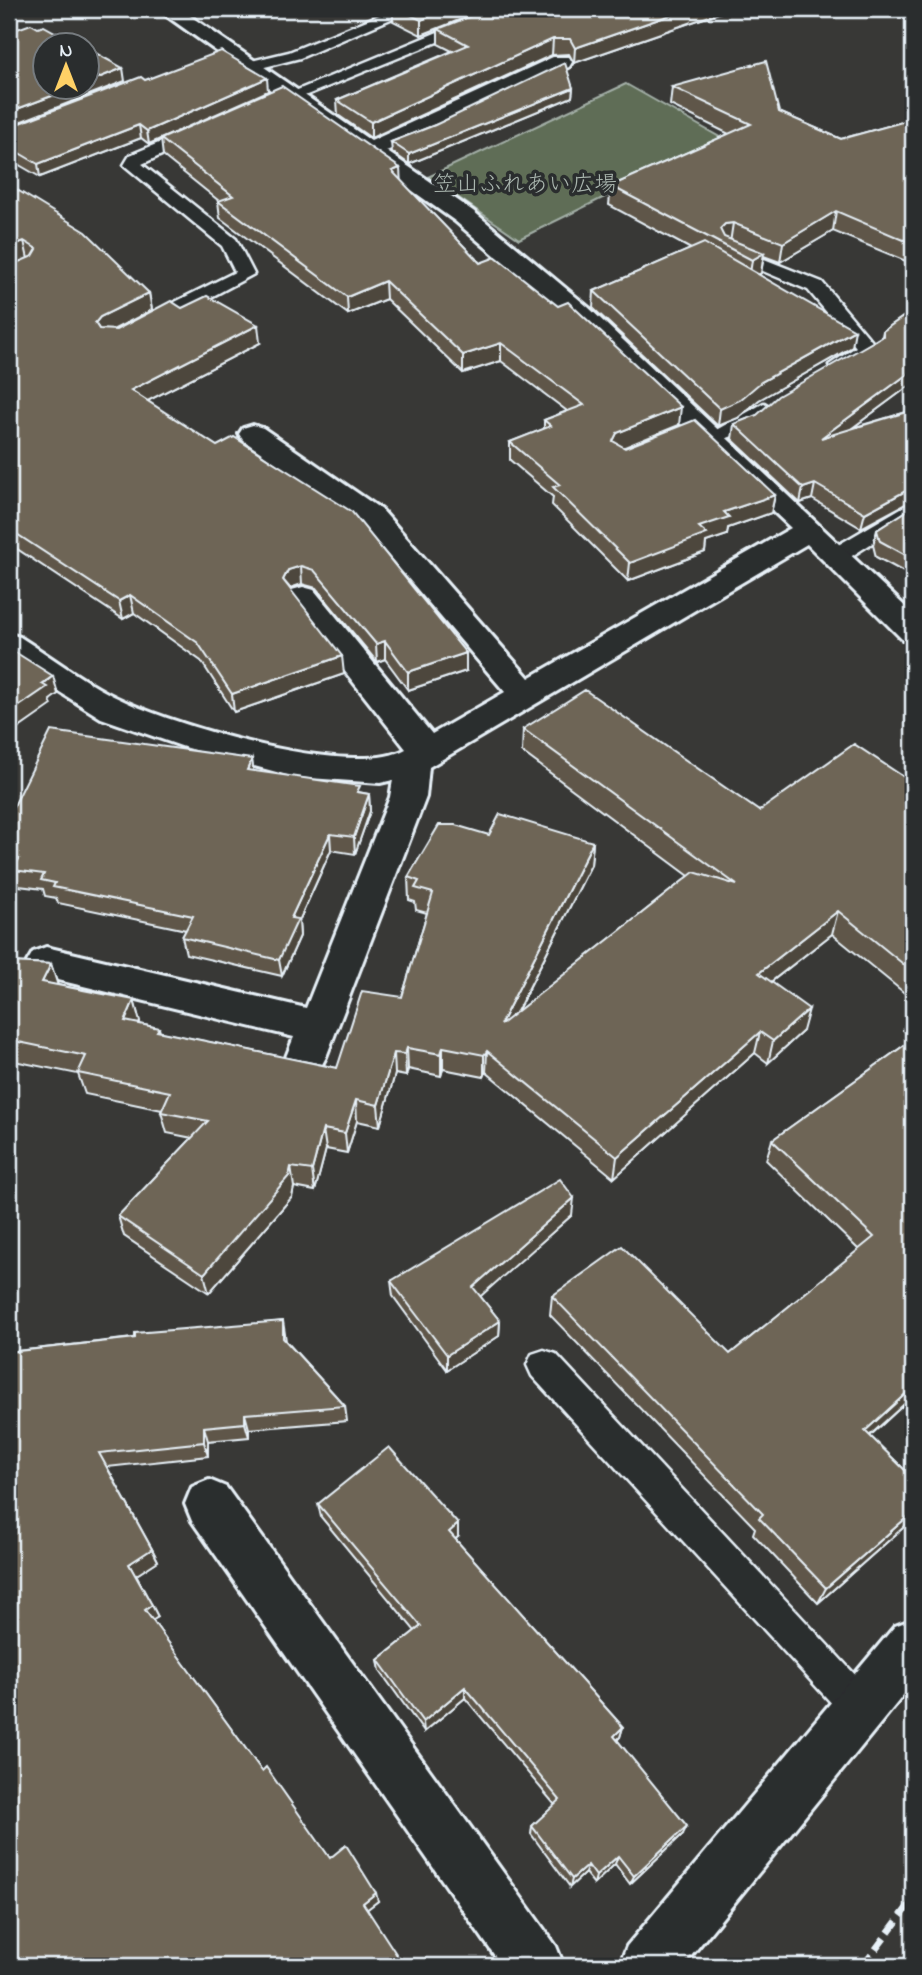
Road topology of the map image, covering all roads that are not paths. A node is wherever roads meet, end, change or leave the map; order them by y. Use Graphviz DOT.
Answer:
graph roads {
  1 [pos="167,9"];
  2 [pos="407,9"];
  3 [pos="491,15"];
  4 [pos="561,62"];
  5 [pos="249,66"];
  6 [pos="288,94"];
  7 [pos="261,103"];
  8 [pos="211,125"];
  9 [pos="369,150"];
  10 [pos="729,250"];
  11 [pos="135,329"];
  12 [pos="823,374"];
  13 [pos="778,400"];
  14 [pos="695,433"];
  15 [pos="253,434"];
  16 [pos="913,508"];
  17 [pos="810,530"];
  18 [pos="836,556"];
  19 [pos="303,597"];
  20 [pos="913,632"];
  21 [pos="9,645"];
  22 [pos="526,696"];
  23 [pos="419,757"];
  24 [pos="46,962"];
  25 [pos="544,1365"];
  26 [pos="209,1504"];
  27 [pos="913,1644"];
  28 [pos="860,1707"];
  29 [pos="536,1966"];
  30 [pos="648,1966"];
  1 -- 5 [label="street"];
  2 -- 5 [label="lane"];
  3 -- 6 [label="lane"];
  4 -- 9 [label="street"];
  5 -- 6 [label="street"];
  6 -- 7 [label="lane"];
  6 -- 9 [label="street"];
  8 -- 11 [label="lane"];
  9 -- 14 [label="street"];
  10 -- 12 [label="lane"];
  13 -- 14 [label="lane"];
  14 -- 17 [label="street"];
  15 -- 22 [label="street"];
  16 -- 18 [label="lane"];
  17 -- 18 [label="street"];
  17 -- 22 [label="street"];
  18 -- 20 [label="street"];
  19 -- 23 [label="street"];
  21 -- 23 [label="street"];
  22 -- 23 [label="street"];
  23 -- 24 [label="street"];
  25 -- 28 [label="lane"];
  26 -- 29 [label="street"];
  27 -- 28 [label="street"];
  28 -- 30 [label="street"];
}
